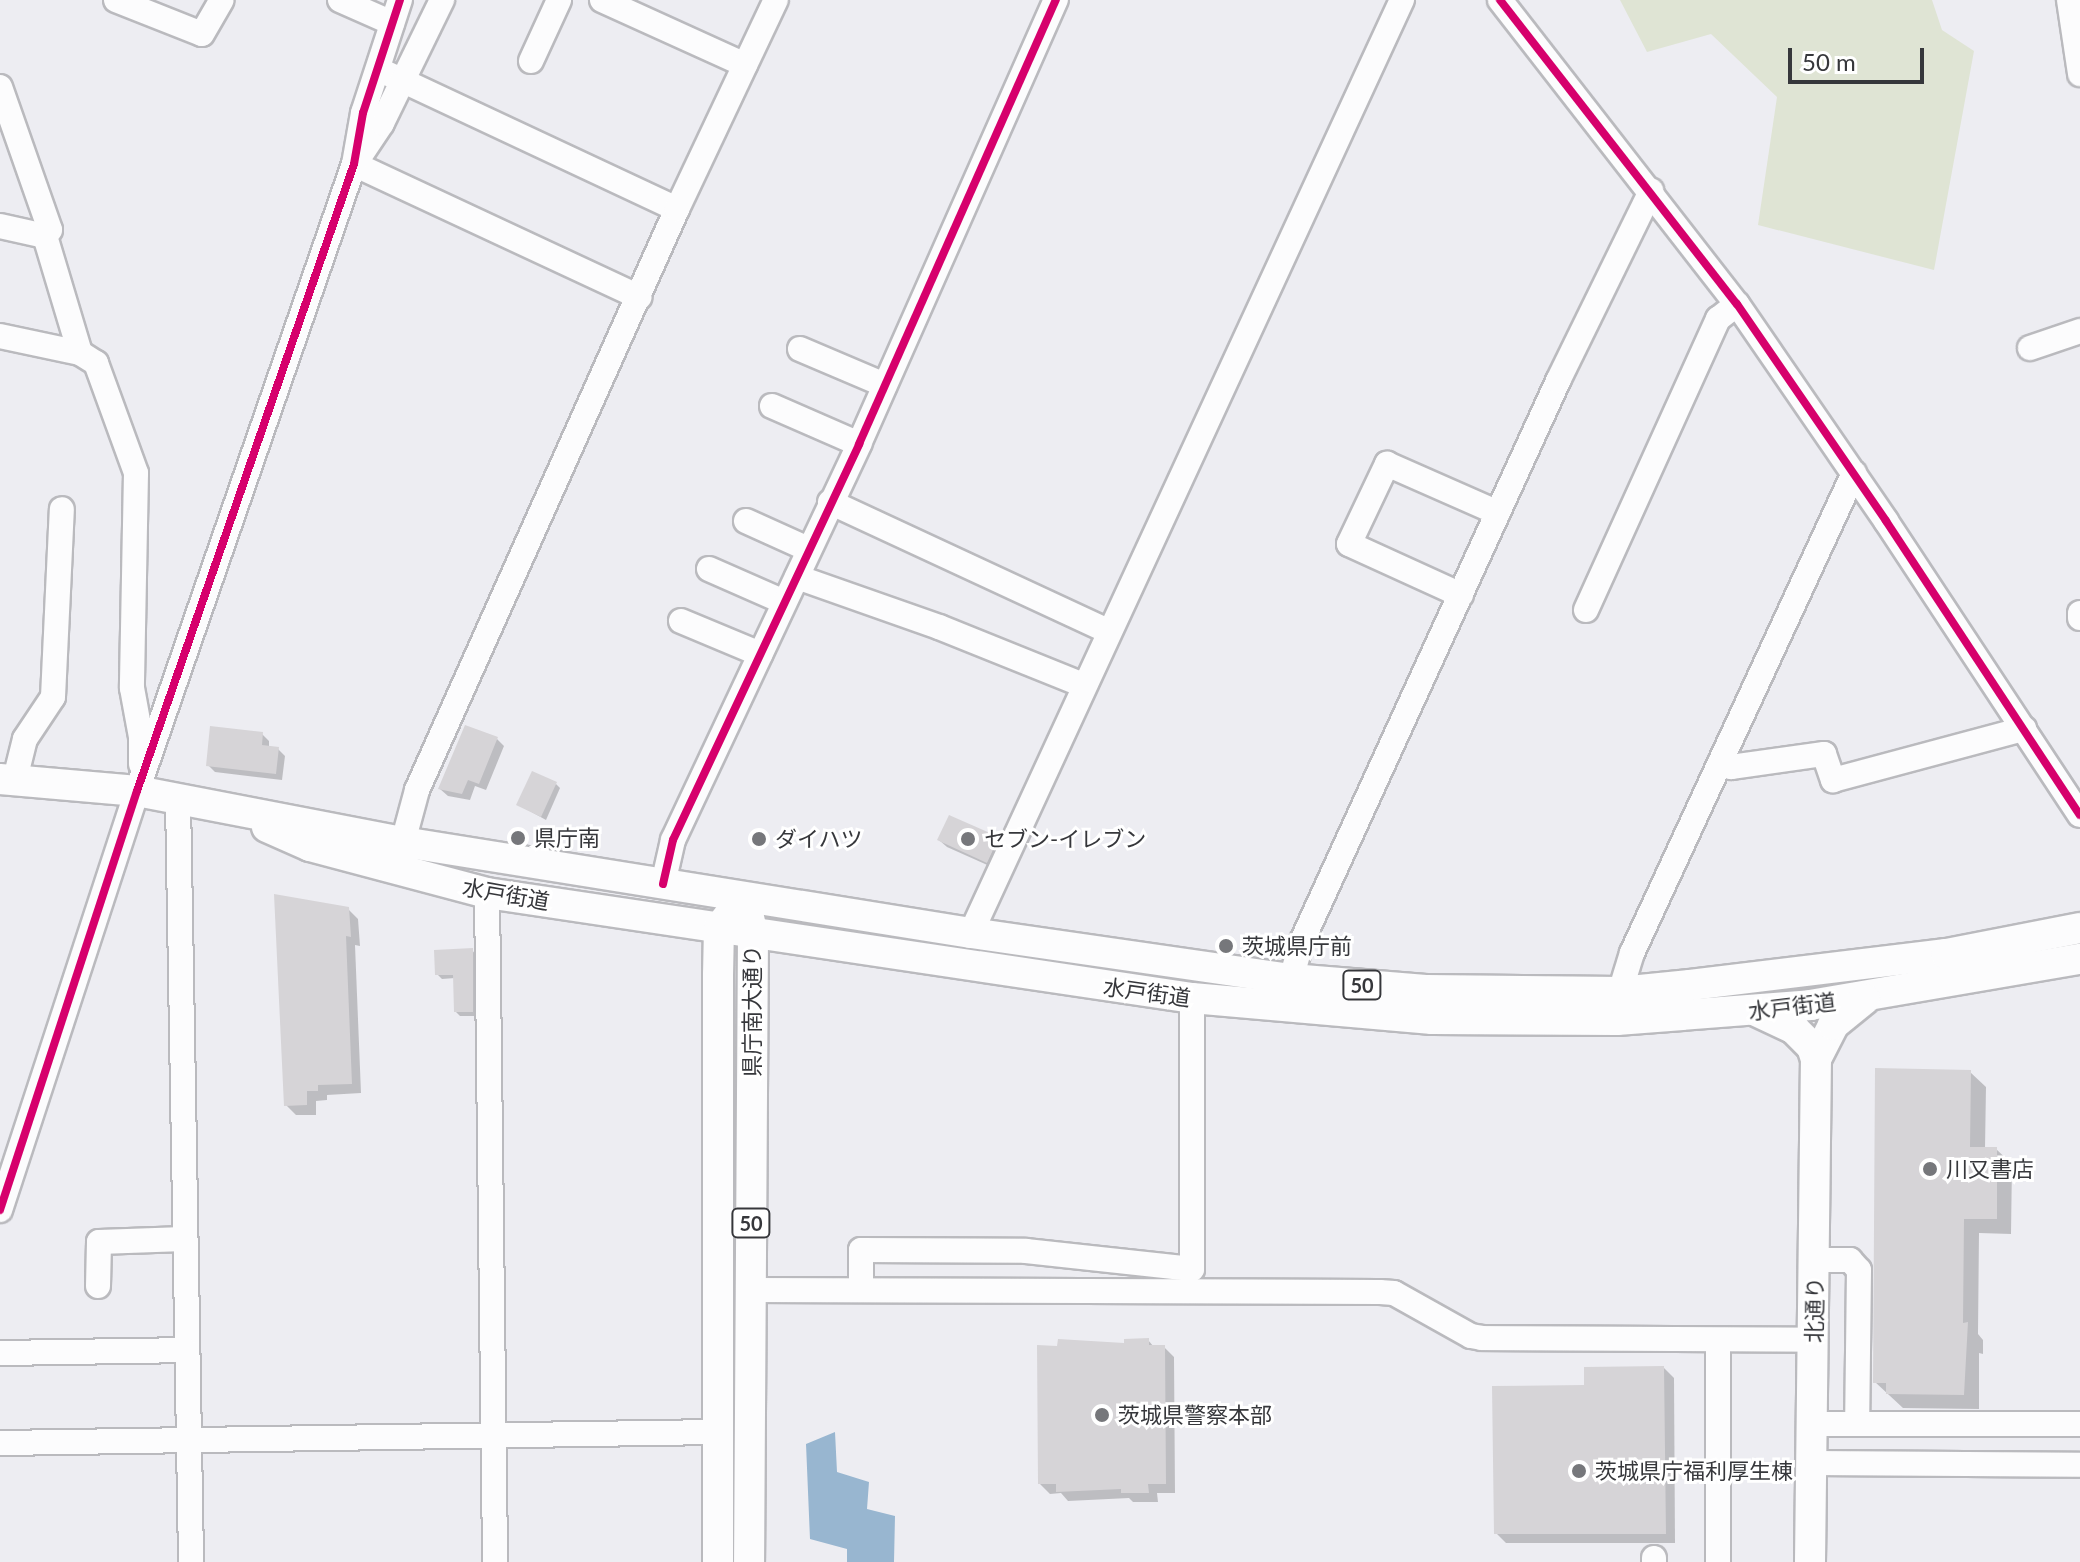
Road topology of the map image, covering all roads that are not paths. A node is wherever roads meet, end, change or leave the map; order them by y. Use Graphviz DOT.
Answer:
graph roads {
  1 [pos="116,0"];
  2 [pos="222,0"];
  3 [pos="340,0"];
  4 [pos="442,0"];
  5 [pos="559,0"];
  6 [pos="602,0"];
  7 [pos="776,0"];
  8 [pos="1056,0"];
  9 [pos="1402,0"];
  10 [pos="1500,0"];
  11 [pos="2069,0"];
  12 [pos="396,11"];
  13 [pos="531,61"];
  14 [pos="745,65"];
  15 [pos="2080,74"];
  16 [pos="390,75"];
  17 [pos="0,87"];
  18 [pos="354,164"];
  19 [pos="1651,191"];
  20 [pos="677,209"];
  21 [pos="0,226"];
  22 [pos="45,236"];
  23 [pos="639,297"];
  24 [pos="1737,304"];
  25 [pos="2080,331"];
  26 [pos="0,336"];
  27 [pos="2030,348"];
  28 [pos="800,349"];
  29 [pos="80,353"];
  30 [pos="885,385"];
  31 [pos="772,406"];
  32 [pos="859,444"];
  33 [pos="1854,473"];
  34 [pos="830,502"];
  35 [pos="62,509"];
  36 [pos="1498,513"];
  37 [pos="746,521"];
  38 [pos="808,549"];
  39 [pos="709,569"];
  40 [pos="797,577"];
  41 [pos="1461,595"];
  42 [pos="784,602"];
  43 [pos="1586,610"];
  44 [pos="681,621"];
  45 [pos="1108,631"];
  46 [pos="760,654"];
  47 [pos="1083,685"];
  48 [pos="2024,729"];
  49 [pos="1720,763"];
  50 [pos="8,779"];
  51 [pos="139,785"];
  52 [pos="178,799"];
  53 [pos="228,810"];
  54 [pos="2080,815"];
  55 [pos="403,842"];
  56 [pos="663,884"];
  57 [pos="487,893"];
  58 [pos="743,896"];
  59 [pos="719,928"];
  60 [pos="2080,928"];
  61 [pos="971,933"];
  62 [pos="753,934"];
  63 [pos="2080,959"];
  64 [pos="1255,974"];
  65 [pos="1291,979"];
  66 [pos="1620,992"];
  67 [pos="1870,996"];
  68 [pos="1192,998"];
  69 [pos="1250,1004"];
  70 [pos="1752,1011"];
  71 [pos="1816,1059"];
  72 [pos="0,1210"];
  73 [pos="184,1239"];
  74 [pos="1814,1260"];
  75 [pos="98,1286"];
  76 [pos="861,1289"];
  77 [pos="751,1290"];
  78 [pos="1718,1340"];
  79 [pos="1813,1340"];
  80 [pos="185,1350"];
  81 [pos="0,1353"];
  82 [pos="1812,1424"];
  83 [pos="1857,1424"];
  84 [pos="1985,1424"];
  85 [pos="2080,1424"];
  86 [pos="718,1432"];
  87 [pos="494,1433"];
  88 [pos="189,1438"];
  89 [pos="0,1443"];
  90 [pos="1812,1463"];
  91 [pos="1985,1464"];
  92 [pos="2080,1465"];
  93 [pos="191,1562"];
  94 [pos="495,1562"];
  95 [pos="718,1562"];
  96 [pos="749,1562"];
  97 [pos="1718,1562"];
  98 [pos="1810,1562"];
  1 -- 2 [label="street"];
  3 -- 12 [label="street"];
  4 -- 16 [label="street"];
  5 -- 13 [label="street"];
  6 -- 14 [label="street"];
  7 -- 14 [label="street"];
  8 -- 30 [label="street"];
  9 -- 45 [label="street"];
  10 -- 19 [label="street"];
  11 -- 15 [label="street"];
  12 -- 16 [label="street"];
  14 -- 20 [label="street"];
  16 -- 18 [label="street"];
  16 -- 20 [label="street"];
  17 -- 22 [label="street"];
  18 -- 23 [label="street"];
  18 -- 51 [label="street"];
  19 -- 24 [label="street"];
  19 -- 36 [label="street"];
  20 -- 23 [label="street"];
  21 -- 22 [label="street"];
  22 -- 29 [label="street"];
  23 -- 55 [label="street"];
  24 -- 33 [label="street"];
  24 -- 43 [label="street"];
  25 -- 27 [label="street"];
  26 -- 29 [label="street"];
  28 -- 30 [label="street"];
  29 -- 51 [label="street"];
  30 -- 32 [label="street"];
  31 -- 32 [label="street"];
  32 -- 34 [label="street"];
  33 -- 48 [label="street"];
  33 -- 49 [label="street"];
  34 -- 38 [label="street"];
  34 -- 45 [label="street"];
  35 -- 50 [label="street"];
  36 -- 41 [label="street"];
  36 -- 41 [label="street"];
  37 -- 38 [label="street"];
  38 -- 40 [label="street"];
  39 -- 42 [label="street"];
  40 -- 42 [label="street"];
  40 -- 47 [label="street"];
  41 -- 65 [label="street"];
  42 -- 46 [label="street"];
  44 -- 46 [label="street"];
  45 -- 47 [label="street"];
  46 -- 56 [label="street"];
  47 -- 61 [label="street"];
  48 -- 49 [label="street"];
  48 -- 54 [label="street"];
  49 -- 66 [label="street"];
  50 -- 51 [label="main road, 水戸街道 / 50"];
  51 -- 52 [label="main road, 水戸街道 / 50"];
  51 -- 72 [label="street"];
  52 -- 53 [label="main road, 水戸街道 / 50"];
  52 -- 73 [label="street"];
  53 -- 55 [label="main road, 水戸街道 / 50"];
  53 -- 57 [label="main road, 水戸街道 / 50"];
  55 -- 56 [label="main road, 水戸街道 / 50"];
  56 -- 58 [label="main road, 水戸街道 / 50"];
  57 -- 59 [label="main road, 水戸街道 / 50"];
  57 -- 87 [label="street"];
  58 -- 59 [label="main road, 県庁南大通り"];
  58 -- 61 [label="main road, 水戸街道 / 50"];
  58 -- 62 [label="main road, 県庁南大通り / 50"];
  59 -- 62 [label="main road, 水戸街道 / 50"];
  59 -- 86 [label="main road, 県庁南大通り / 50"];
  60 -- 66 [label="main road, 水戸街道 / 50"];
  61 -- 64 [label="main road, 水戸街道 / 50"];
  62 -- 68 [label="main road, 水戸街道 / 50"];
  62 -- 77 [label="main road, 県庁南大通り / 50"];
  63 -- 67 [label="main road, 水戸街道 / 50"];
  64 -- 65 [label="main road, 水戸街道 / 50"];
  64 -- 69 [label="main road"];
  65 -- 66 [label="main road, 水戸街道 / 50"];
  67 -- 70 [label="main road, 水戸街道 / 50"];
  67 -- 71 [label="main road"];
  68 -- 69 [label="main road, 水戸街道 / 50"];
  68 -- 76 [label="street"];
  69 -- 70 [label="main road, 水戸街道 / 50"];
  70 -- 71 [label="main road"];
  71 -- 74 [label="main road, 北通り"];
  73 -- 75 [label="street"];
  73 -- 80 [label="street"];
  74 -- 79 [label="main road, 北通り"];
  74 -- 83 [label="street"];
  76 -- 77 [label="street"];
  76 -- 78 [label="street"];
  77 -- 96 [label="main road, 県庁南大通り / 50"];
  78 -- 79 [label="street"];
  78 -- 97 [label="street"];
  79 -- 82 [label="main road, 北通り"];
  80 -- 81 [label="street"];
  80 -- 88 [label="street"];
  82 -- 83 [label="street"];
  82 -- 90 [label="main road, 北通り"];
  83 -- 84 [label="street"];
  84 -- 85 [label="street"];
  84 -- 91 [label="street"];
  86 -- 87 [label="street"];
  86 -- 95 [label="main road, 県庁南大通り / 50"];
  87 -- 88 [label="street"];
  87 -- 94 [label="street"];
  88 -- 89 [label="street"];
  88 -- 93 [label="street"];
  90 -- 91 [label="street"];
  90 -- 98 [label="main road, 北通り"];
  91 -- 92 [label="street"];
}
